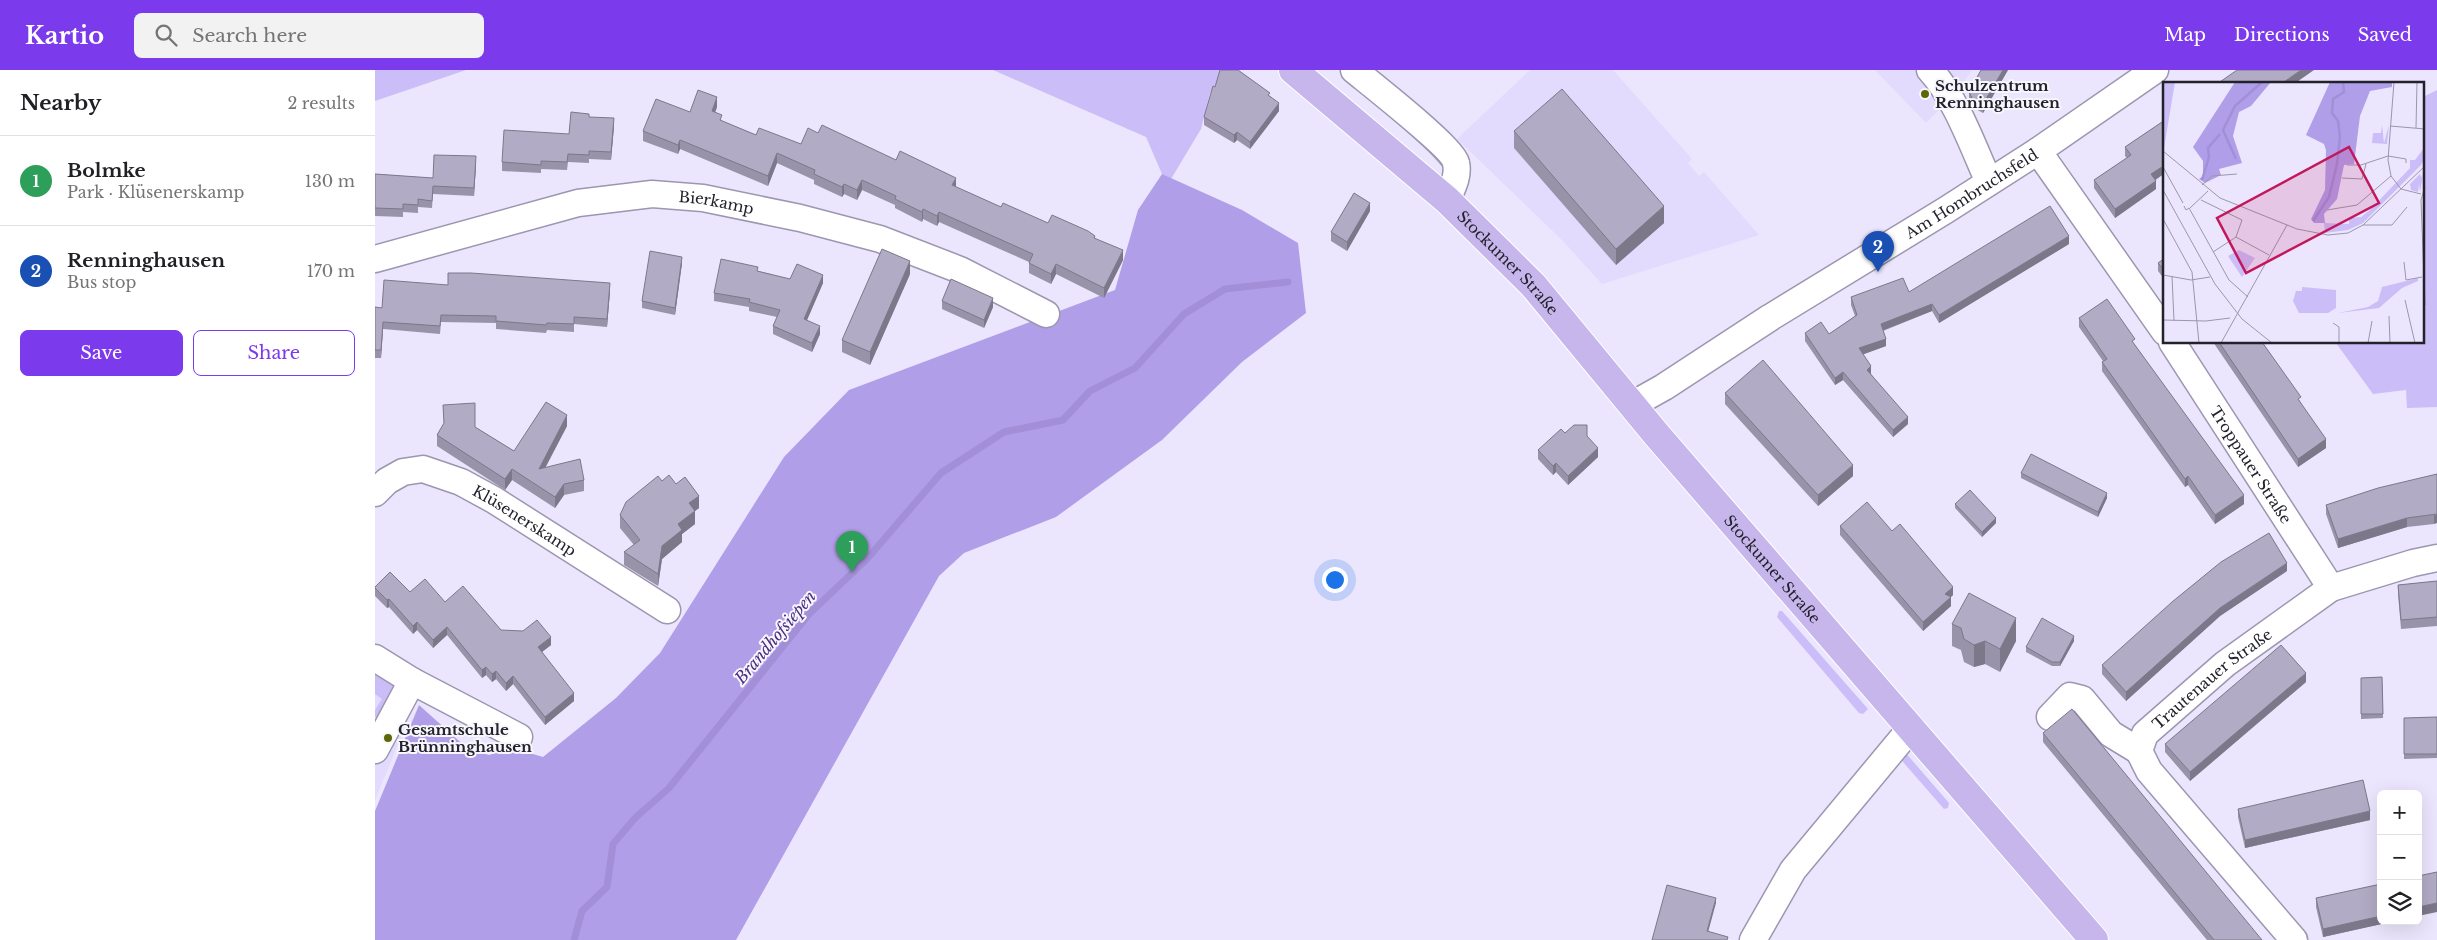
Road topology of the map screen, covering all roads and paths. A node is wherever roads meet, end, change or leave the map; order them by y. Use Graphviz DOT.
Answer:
graph roads {
  1 [pos="1293,70"];
  2 [pos="1355,70"];
  3 [pos="1930,70"];
  4 [pos="2155,70"];
  5 [pos="2038,151"];
  6 [pos="1989,182"];
  7 [pos="1447,200"];
  8 [pos="375,259"];
  9 [pos="1046,314"];
  10 [pos="2163,329"];
  11 [pos="2173,344"];
  12 [pos="1632,405"];
  13 [pos="375,493"];
  14 [pos="2437,558"];
  15 [pos="2331,588"];
  16 [pos="667,610"];
  17 [pos="375,658"];
  18 [pos="413,681"];
  19 [pos="2050,717"];
  20 [pos="1911,728"];
  21 [pos="519,737"];
  22 [pos="375,750"];
  23 [pos="2139,751"];
  24 [pos="1753,940"];
  25 [pos="2094,940"];
  26 [pos="2295,940"];
  1 -- 7 [label="main road, Stockumer Straße"];
  2 -- 7 [label="street, Stockumer Straße"];
  3 -- 6 [label="street"];
  4 -- 5 [label="street, Am Hombruchsfeld"];
  5 -- 6 [label="street, Am Hombruchsfeld"];
  5 -- 10 [label="street"];
  6 -- 12 [label="street, Am Hombruchsfeld"];
  7 -- 12 [label="main road, Stockumer Straße"];
  8 -- 9 [label="street, Bierkamp"];
  11 -- 15 [label="street, Troppauer Straße"];
  12 -- 20 [label="main road, Stockumer Straße"];
  13 -- 16 [label="street, Klüsenerskamp"];
  14 -- 15 [label="street, Trautenauer Straße"];
  15 -- 23 [label="street, Trautenauer Straße"];
  17 -- 18 [label="street"];
  18 -- 21 [label="street"];
  18 -- 22 [label="street"];
  19 -- 23 [label="street"];
  20 -- 24 [label="street"];
  20 -- 25 [label="main road, Stockumer Straße"];
  23 -- 26 [label="street"];
}
